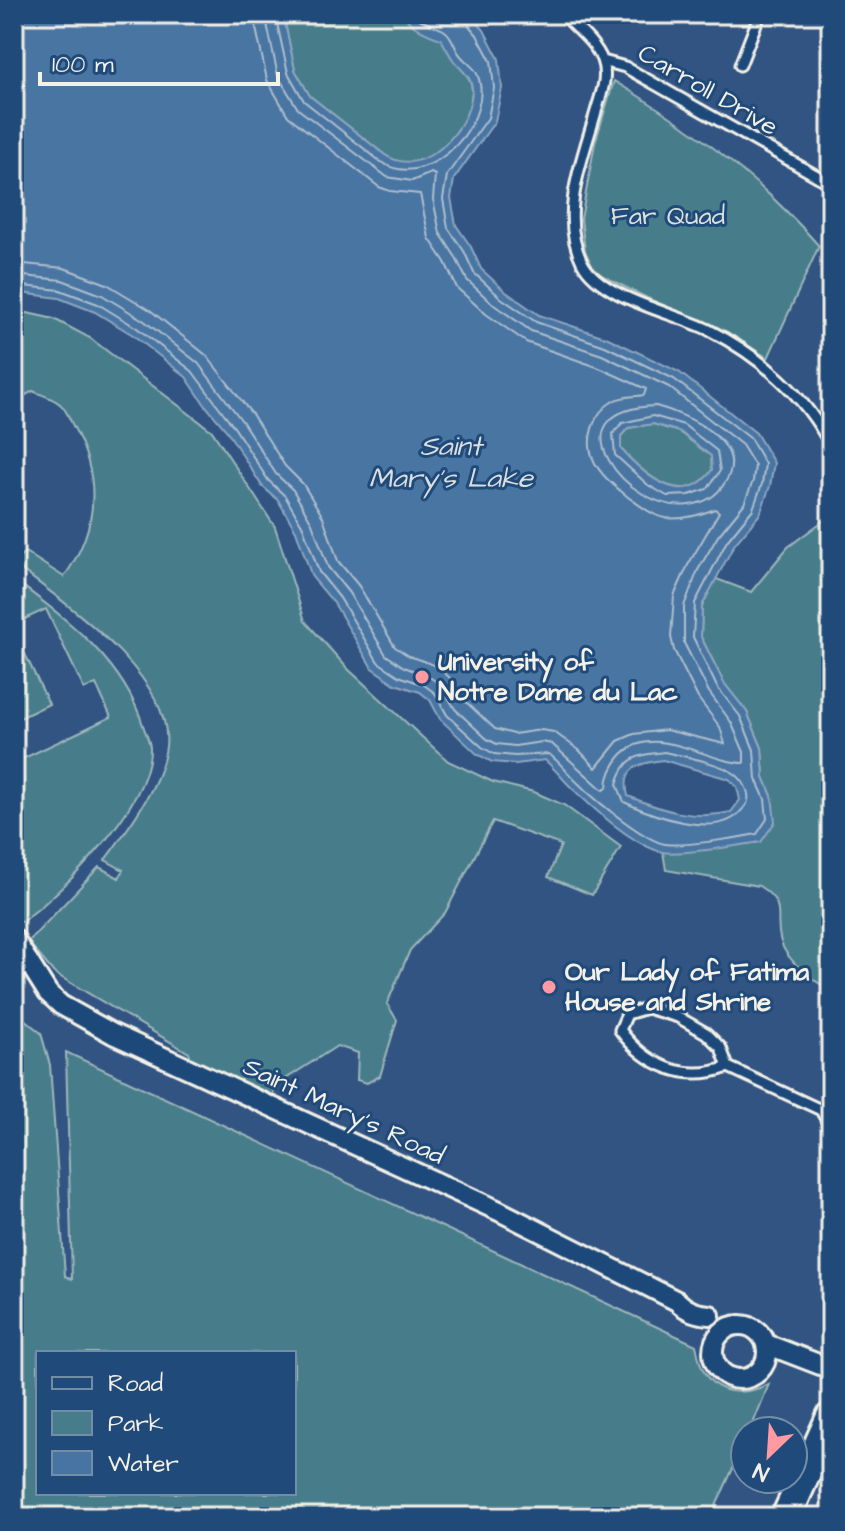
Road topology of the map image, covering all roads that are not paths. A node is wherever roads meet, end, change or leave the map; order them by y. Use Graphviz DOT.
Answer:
graph roads {
  1 [pos="563,14"];
  2 [pos="760,14"];
  3 [pos="603,61"];
  4 [pos="740,65"];
  5 [pos="831,184"];
  6 [pos="831,446"];
  7 [pos="14,939"];
  8 [pos="728,1067"];
  9 [pos="826,1108"];
  10 [pos="831,1128"];
  11 [pos="730,1327"];
  12 [pos="766,1344"];
  13 [pos="831,1369"];
  14 [pos="831,1417"];
  15 [pos="786,1517"];
  1 -- 3 [label="lane"];
  2 -- 4 [label="lane"];
  3 -- 5 [label="lane, Carroll Drive"];
  3 -- 6 [label="lane"];
  7 -- 11 [label="street, Saint Mary's Road"];
  8 -- 8 [label="lane"];
  8 -- 9 [label="lane"];
  9 -- 10 [label="lane"];
  11 -- 12 [label="street, Saint Mary's Road"];
  11 -- 12 [label="street"];
  12 -- 13 [label="street, Saint Mary's Road"];
  14 -- 15 [label="main road"];
}
